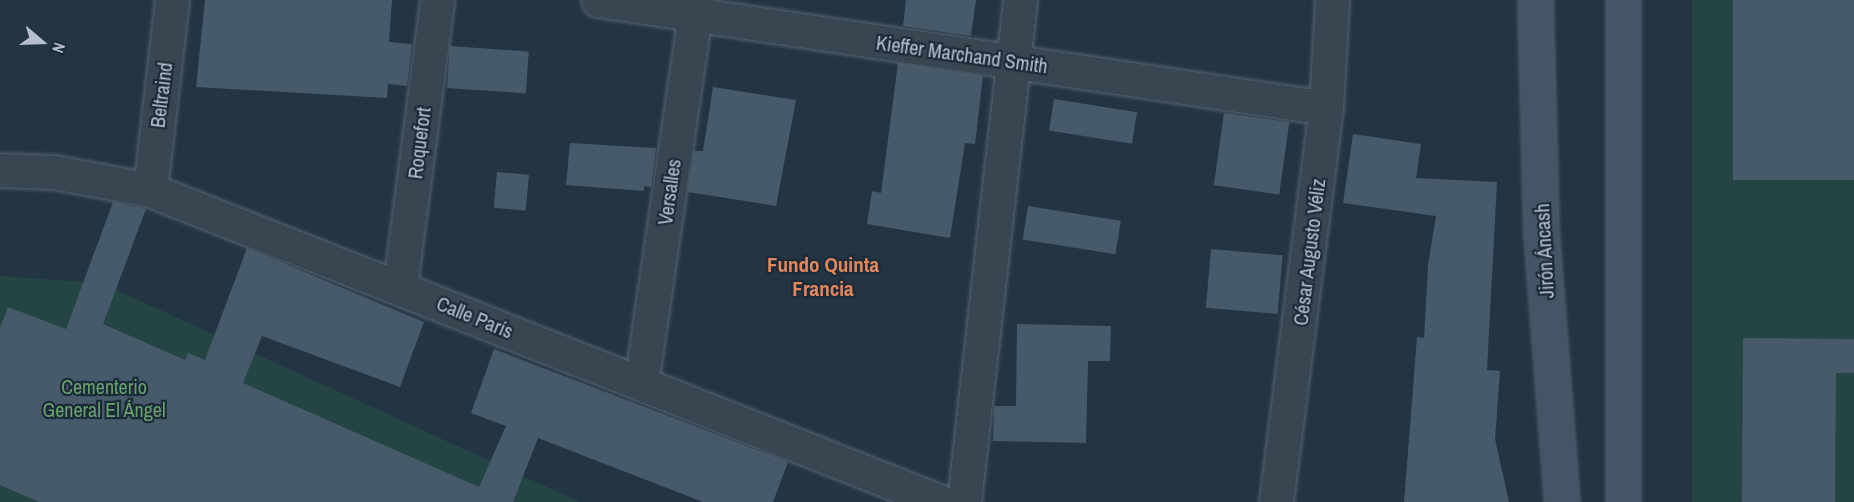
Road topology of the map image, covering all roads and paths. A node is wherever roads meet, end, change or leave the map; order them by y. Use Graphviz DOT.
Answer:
graph roads {
  1 [pos="172,0"];
  2 [pos="438,0"];
  3 [pos="598,0"];
  4 [pos="1020,0"];
  5 [pos="1332,0"];
  6 [pos="1535,0"];
  7 [pos="1623,0"];
  8 [pos="696,8"];
  9 [pos="1012,62"];
  10 [pos="1326,108"];
  11 [pos="0,170"];
  12 [pos="150,190"];
  13 [pos="400,286"];
  14 [pos="641,384"];
  15 [pos="941,502"];
  16 [pos="964,502"];
  17 [pos="1276,502"];
  18 [pos="1562,502"];
  19 [pos="1623,502"];
  1 -- 12 [label="street, Beltraind"];
  2 -- 13 [label="street, Roquefort"];
  3 -- 8 [label="street, Kieffer Marchand Smith"];
  4 -- 9 [label="street"];
  5 -- 10 [label="street, César Augusto Véliz"];
  6 -- 18 [label="main road, Jirón Áncash"];
  7 -- 19 [label="main road"];
  8 -- 9 [label="street, Kieffer Marchand Smith"];
  8 -- 14 [label="street, Versalles"];
  9 -- 10 [label="street, Kieffer Marchand Smith"];
  9 -- 16 [label="street"];
  10 -- 17 [label="street, César Augusto Véliz"];
  11 -- 12 [label="street, Calle París"];
  12 -- 13 [label="street, Calle París"];
  13 -- 14 [label="street, Calle París"];
  14 -- 15 [label="street, Calle París"];
}
